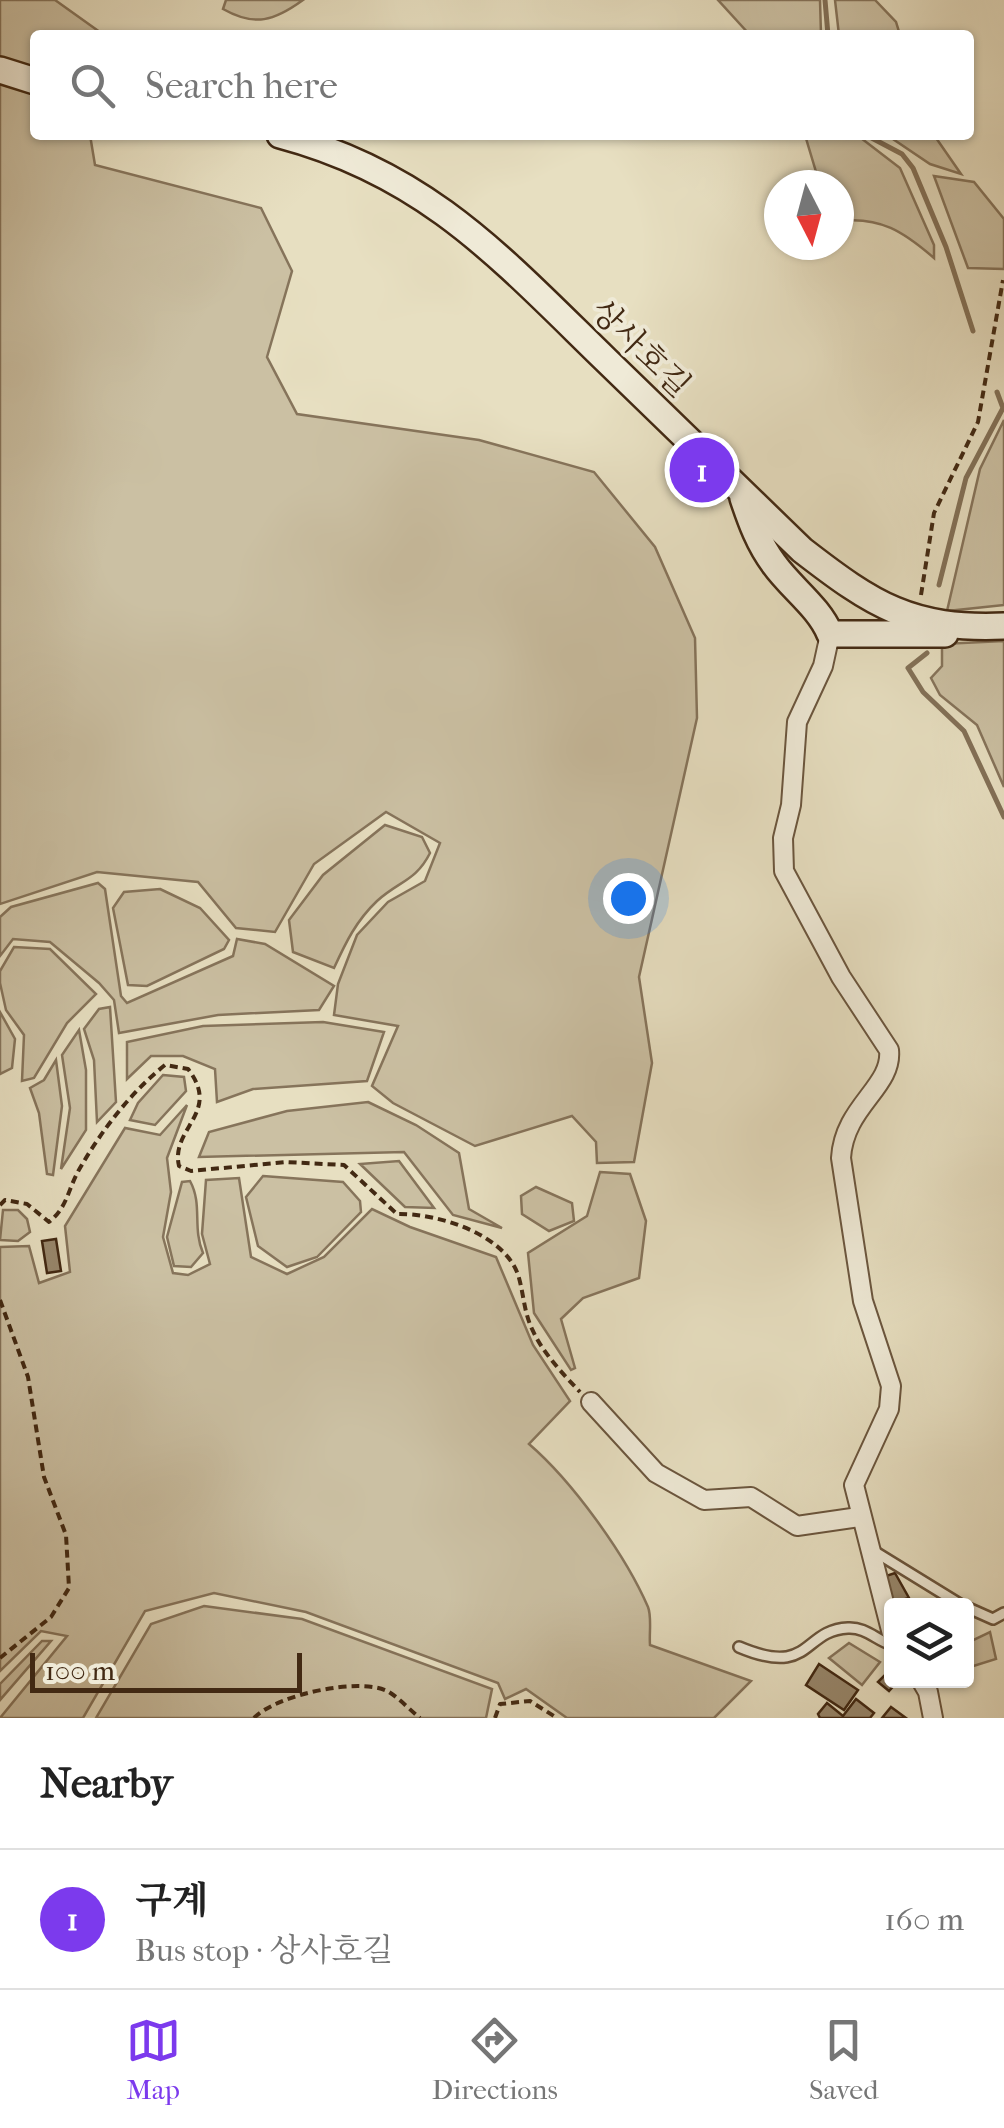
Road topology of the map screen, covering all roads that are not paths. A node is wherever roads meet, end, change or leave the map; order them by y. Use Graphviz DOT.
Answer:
graph roads {
  1 [pos="0,70"];
  2 [pos="30,79"];
  3 [pos="299,140"];
  4 [pos="740,490"];
  5 [pos="1004,626"];
  6 [pos="969,627"];
  7 [pos="830,634"];
  8 [pos="590,1402"];
  9 [pos="859,1517"];
  10 [pos="866,1546"];
  11 [pos="952,1598"];
  12 [pos="884,1607"];
  13 [pos="974,1610"];
  14 [pos="1004,1613"];
  15 [pos="884,1641"];
  16 [pos="739,1647"];
  17 [pos="925,1688"];
  18 [pos="936,1714"];
  1 -- 2 [label="street"];
  3 -- 4 [label="street, 상사호길"];
  4 -- 6 [label="street, 상사호길"];
  4 -- 7 [label="street"];
  5 -- 6 [label="street, 상사호길"];
  6 -- 7 [label="street"];
  7 -- 9 [label="street"];
  8 -- 9 [label="street"];
  9 -- 10 [label="street"];
  10 -- 11 [label="lane"];
  10 -- 12 [label="street"];
  13 -- 14 [label="lane"];
  15 -- 16 [label="lane"];
  17 -- 18 [label="street"];
}
